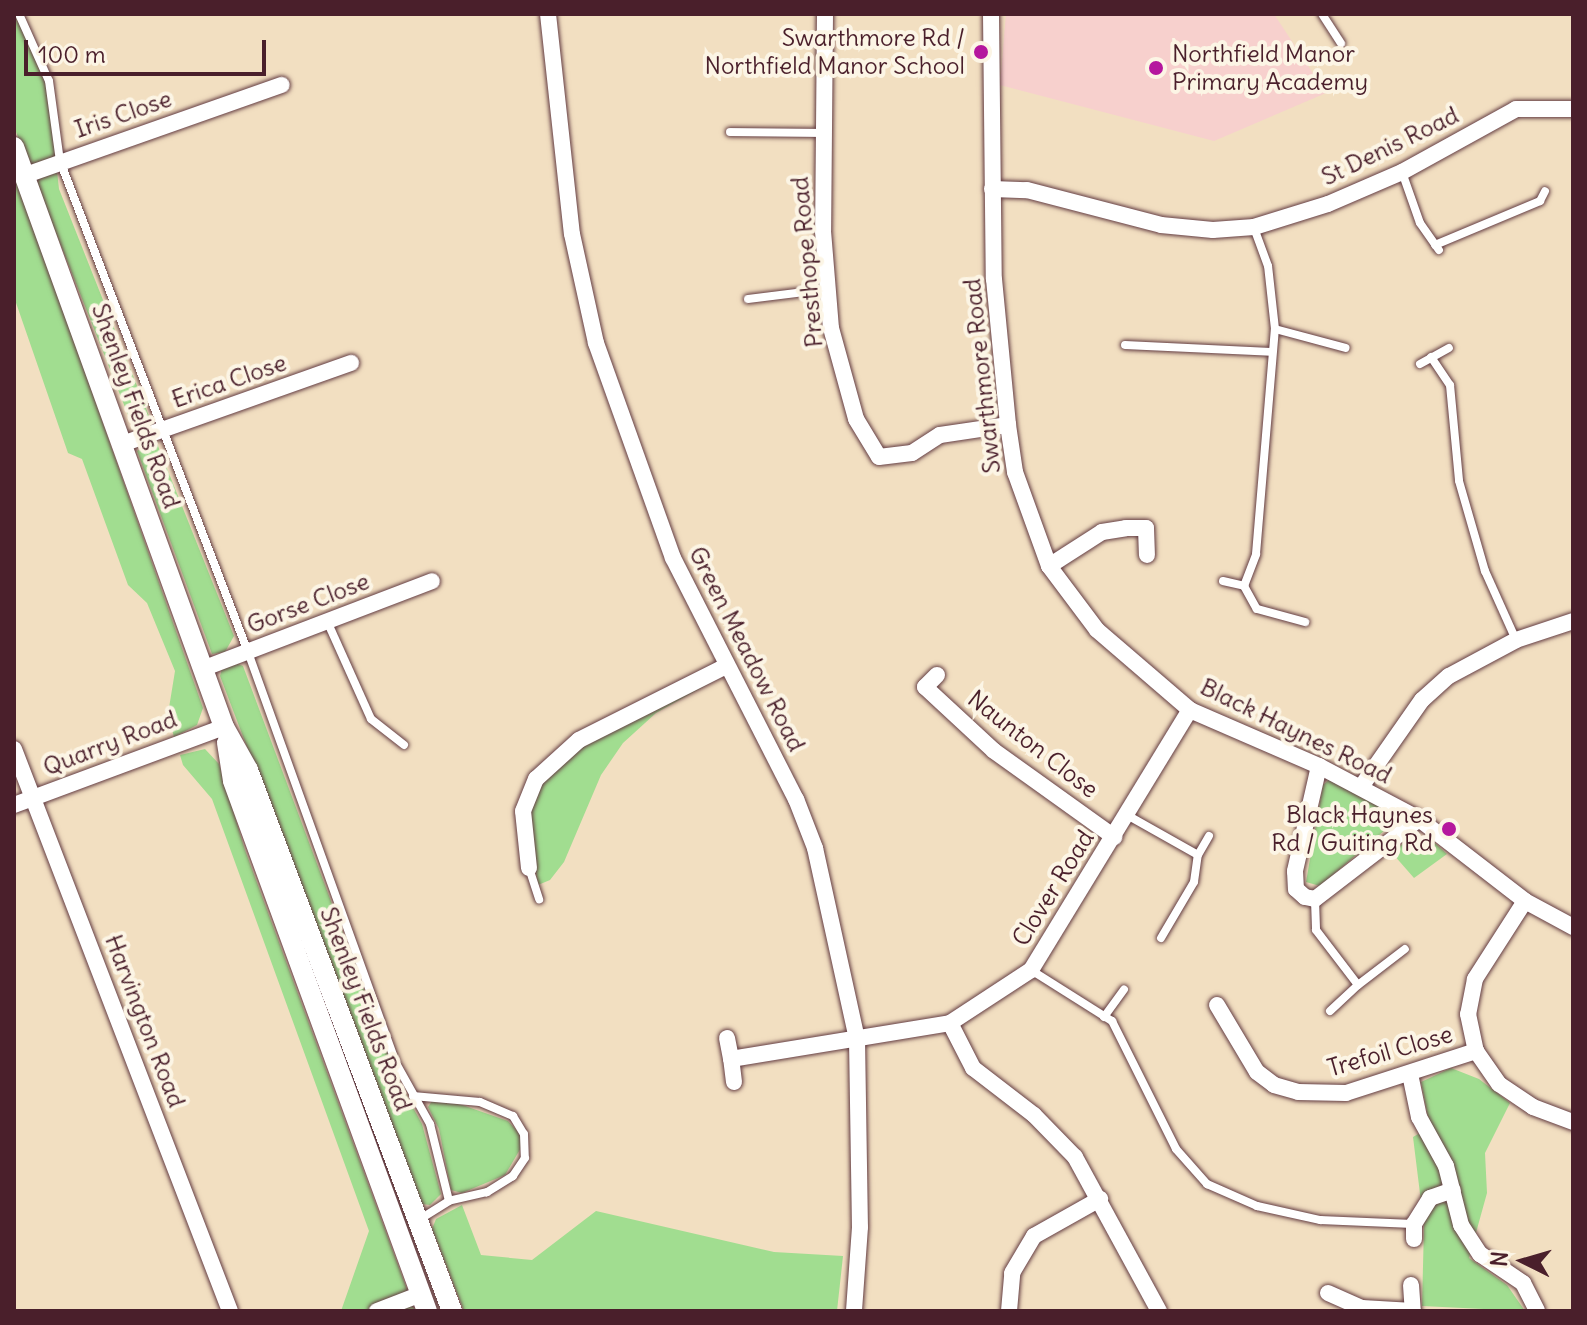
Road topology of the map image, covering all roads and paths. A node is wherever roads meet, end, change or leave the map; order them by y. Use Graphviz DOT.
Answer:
graph roads {
  1 [pos="19,14"];
  2 [pos="548,14"];
  3 [pos="825,14"];
  4 [pos="991,14"];
  5 [pos="1322,14"];
  6 [pos="1341,43"];
  7 [pos="282,85"];
  8 [pos="1573,109"];
  9 [pos="730,132"];
  10 [pos="822,133"];
  11 [pos="14,147"];
  12 [pos="60,161"];
  13 [pos="1402,172"];
  14 [pos="26,175"];
  15 [pos="992,189"];
  16 [pos="1545,191"];
  17 [pos="1254,227"];
  18 [pos="828,289"];
  19 [pos="748,299"];
  20 [pos="1275,329"];
  21 [pos="1125,345"];
  22 [pos="1346,348"];
  23 [pos="1449,348"];
  24 [pos="1271,352"];
  25 [pos="1431,357"];
  26 [pos="351,363"];
  27 [pos="1420,364"];
  28 [pos="1008,425"];
  29 [pos="161,430"];
  30 [pos="122,444"];
  31 [pos="1147,555"];
  32 [pos="1049,566"];
  33 [pos="432,581"];
  34 [pos="1223,581"];
  35 [pos="1244,586"];
  36 [pos="327,621"];
  37 [pos="1573,621"];
  38 [pos="1305,622"];
  39 [pos="1516,640"];
  40 [pos="248,652"];
  41 [pos="726,666"];
  42 [pos="202,669"];
  43 [pos="937,675"];
  44 [pos="1158,684"];
  45 [pos="1190,710"];
  46 [pos="224,727"];
  47 [pos="404,745"];
  48 [pos="14,749"];
  49 [pos="1319,766"];
  50 [pos="1361,787"];
  51 [pos="35,798"];
  52 [pos="14,805"];
  53 [pos="1127,815"];
  54 [pos="1419,819"];
  55 [pos="1209,836"];
  56 [pos="1114,837"];
  57 [pos="1198,855"];
  58 [pos="529,868"];
  59 [pos="539,899"];
  60 [pos="1315,899"];
  61 [pos="1525,901"];
  62 [pos="1573,927"];
  63 [pos="1161,938"];
  64 [pos="1405,949"];
  65 [pos="1031,970"];
  66 [pos="1358,985"];
  67 [pos="1124,989"];
  68 [pos="1217,1005"];
  69 [pos="1330,1011"];
  70 [pos="1104,1017"];
  71 [pos="950,1023"];
  72 [pos="727,1038"];
  73 [pos="857,1039"];
  74 [pos="1476,1051"];
  75 [pos="731,1059"];
  76 [pos="1410,1074"];
  77 [pos="734,1082"];
  78 [pos="413,1096"];
  79 [pos="1573,1122"];
  80 [pos="1453,1190"];
  81 [pos="1100,1199"];
  82 [pos="449,1201"];
  83 [pos="418,1220"];
  84 [pos="1414,1232"];
  85 [pos="1411,1285"];
  86 [pos="1328,1293"];
  87 [pos="424,1302"];
  88 [pos="230,1311"];
  89 [pos="377,1311"];
  90 [pos="452,1311"];
  91 [pos="854,1311"];
  92 [pos="1009,1311"];
  93 [pos="1159,1311"];
  94 [pos="1413,1311"];
  95 [pos="1537,1311"];
  1 -- 12 [label="lane"];
  2 -- 41 [label="street, Green Meadow Road"];
  3 -- 10 [label="street, Presthope Road"];
  4 -- 15 [label="street, Swarthmore Road"];
  5 -- 6 [label="lane"];
  7 -- 12 [label="street, Iris Close"];
  8 -- 13 [label="street, St Denis Road"];
  9 -- 10 [label="lane"];
  10 -- 18 [label="street, Presthope Road"];
  11 -- 14 [label="street, Shenley Fields Road"];
  12 -- 14 [label="street, Iris Close"];
  12 -- 29 [label="lane"];
  13 -- 16 [label="lane"];
  13 -- 17 [label="street, St Denis Road"];
  14 -- 30 [label="street, Shenley Fields Road"];
  15 -- 17 [label="street, St Denis Road"];
  15 -- 28 [label="street, Swarthmore Road"];
  17 -- 20 [label="lane"];
  18 -- 19 [label="lane"];
  18 -- 28 [label="street, Presthope Road"];
  20 -- 22 [label="lane"];
  20 -- 24 [label="lane"];
  21 -- 24 [label="lane"];
  23 -- 25 [label="lane"];
  24 -- 35 [label="lane"];
  25 -- 27 [label="lane"];
  25 -- 39 [label="lane"];
  26 -- 29 [label="street, Erica Close"];
  28 -- 32 [label="street, Swarthmore Road"];
  29 -- 30 [label="street, Erica Close"];
  29 -- 40 [label="lane"];
  30 -- 42 [label="street, Shenley Fields Road"];
  31 -- 32 [label="street"];
  32 -- 44 [label="street, Swarthmore Road"];
  33 -- 36 [label="street, Gorse Close"];
  34 -- 35 [label="lane"];
  35 -- 38 [label="lane"];
  36 -- 40 [label="street, Gorse Close"];
  36 -- 47 [label="lane"];
  37 -- 39 [label="street"];
  39 -- 50 [label="street"];
  40 -- 42 [label="street, Gorse Close"];
  40 -- 78 [label="lane"];
  41 -- 58 [label="street"];
  41 -- 73 [label="street, Green Meadow Road"];
  42 -- 46 [label="street, Shenley Fields Road"];
  43 -- 56 [label="street, Naunton Close"];
  44 -- 45 [label="street, Black Haynes Road"];
  45 -- 49 [label="street, Black Haynes Road"];
  45 -- 53 [label="street, Clover Road"];
  46 -- 51 [label="street, Quarry Road"];
  46 -- 83 [label="street, Shenley Fields Road"];
  46 -- 87 [label="street, Shenley Fields Road"];
  48 -- 51 [label="street, Harvington Road"];
  49 -- 50 [label="street, Black Haynes Road"];
  49 -- 60 [label="street"];
  50 -- 54 [label="street, Black Haynes Road"];
  51 -- 52 [label="street, Quarry Road"];
  51 -- 88 [label="street, Harvington Road"];
  53 -- 56 [label="street, Clover Road"];
  53 -- 57 [label="lane"];
  54 -- 60 [label="street"];
  54 -- 61 [label="street, Black Haynes Road"];
  55 -- 57 [label="lane"];
  56 -- 65 [label="street, Clover Road"];
  57 -- 63 [label="lane"];
  58 -- 59 [label="lane"];
  60 -- 66 [label="lane"];
  61 -- 62 [label="street, Black Haynes Road"];
  61 -- 74 [label="street"];
  64 -- 66 [label="lane"];
  65 -- 70 [label="lane"];
  65 -- 71 [label="street, Clover Road"];
  66 -- 69 [label="lane"];
  67 -- 70 [label="lane"];
  68 -- 76 [label="street, Trefoil Close"];
  70 -- 84 [label="lane"];
  71 -- 73 [label="street, Clover Road"];
  71 -- 81 [label="street"];
  72 -- 75 [label="street"];
  73 -- 75 [label="street, Clover Road"];
  73 -- 91 [label="street, Green Meadow Road"];
  74 -- 76 [label="street, Trefoil Close"];
  74 -- 79 [label="street"];
  75 -- 77 [label="street"];
  76 -- 80 [label="street"];
  78 -- 82 [label="lane"];
  78 -- 82 [label="lane"];
  80 -- 84 [label="street"];
  80 -- 95 [label="street"];
  81 -- 92 [label="street"];
  81 -- 93 [label="street"];
  82 -- 83 [label="lane"];
  83 -- 90 [label="street, Shenley Fields Road"];
  85 -- 94 [label="street"];
  86 -- 94 [label="street"];
  87 -- 89 [label="street"];
}
